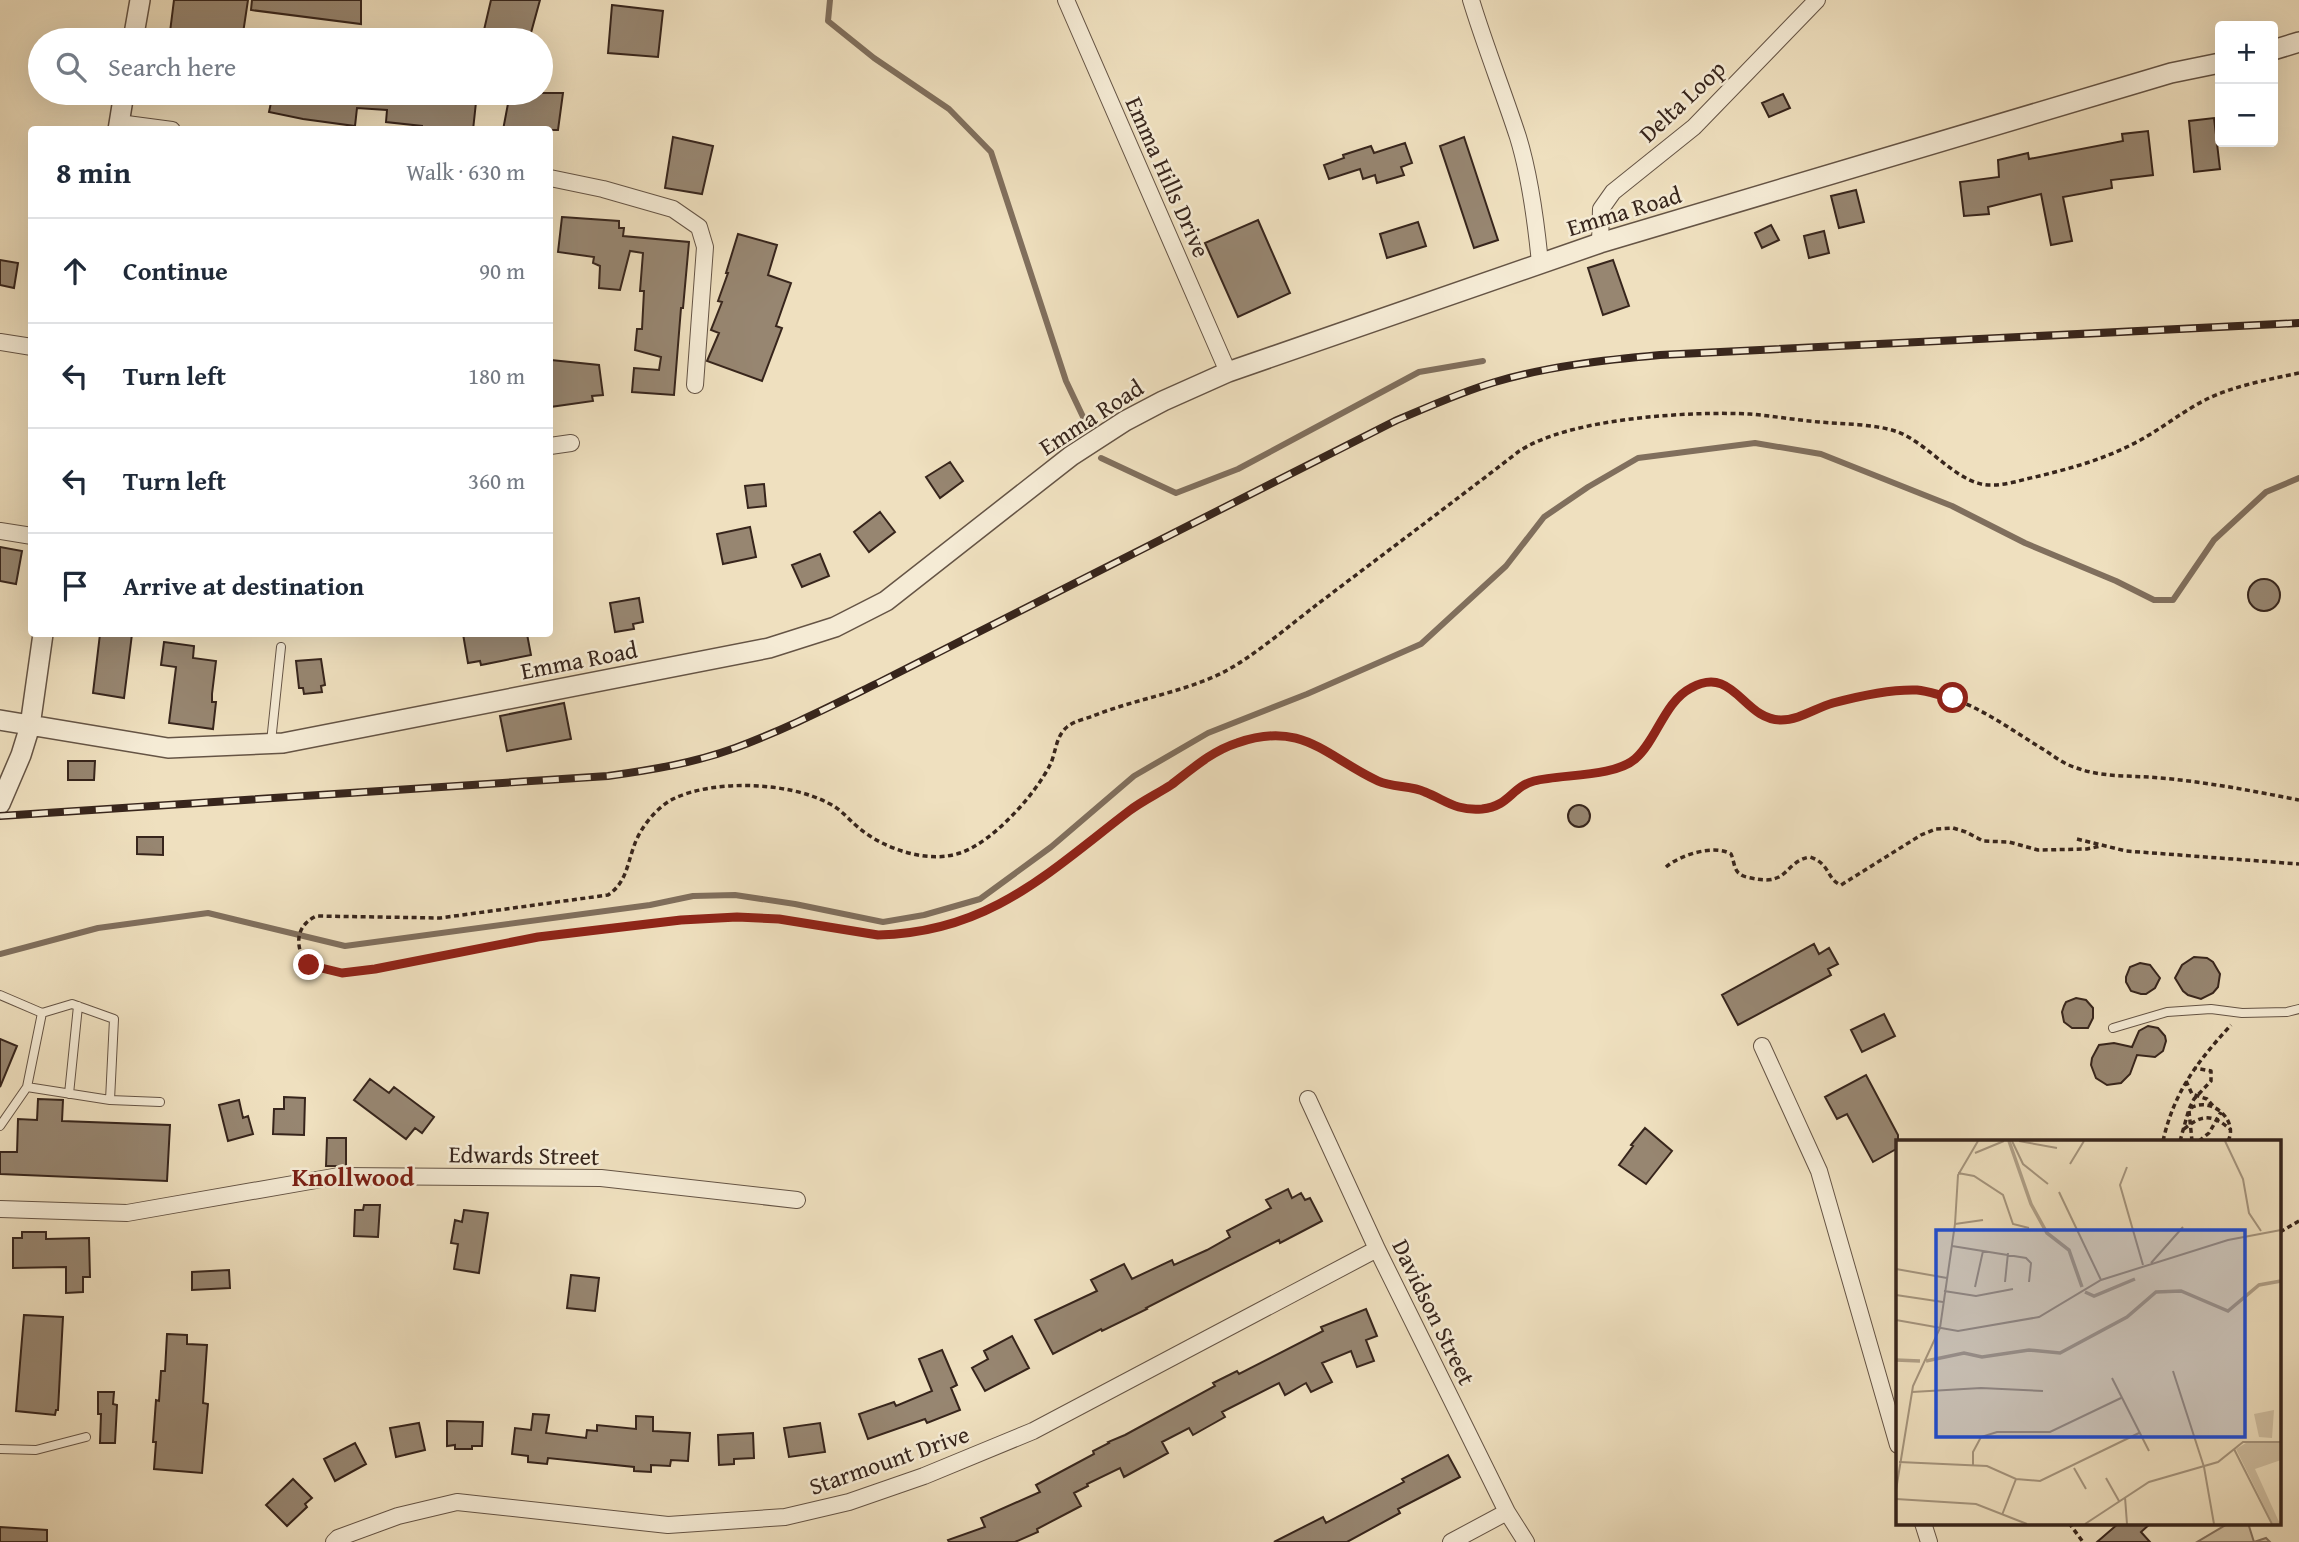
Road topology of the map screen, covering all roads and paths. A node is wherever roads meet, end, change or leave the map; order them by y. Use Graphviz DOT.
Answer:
graph roads {
  1 [pos="139,0"];
  2 [pos="1066,0"];
  3 [pos="1471,0"];
  4 [pos="1816,0"];
  5 [pos="135,28"];
  6 [pos="2299,42"];
  7 [pos="2278,48"];
  8 [pos="2215,64"];
  9 [pos="122,105"];
  10 [pos="119,126"];
  11 [pos="553,179"];
  12 [pos="1600,243"];
  13 [pos="1540,263"];
  14 [pos="0,342"];
  15 [pos="28,346"];
  16 [pos="1228,372"];
  17 [pos="2299,373"];
  18 [pos="695,385"];
  19 [pos="571,443"];
  20 [pos="553,446"];
  21 [pos="0,531"];
  22 [pos="28,535"];
  23 [pos="43,637"];
  24 [pos="281,647"];
  25 [pos="0,720"];
  26 [pos="30,726"];
  27 [pos="271,744"];
  28 [pos="2299,800"];
  29 [pos="0,804"];
  30 [pos="2077,839"];
  31 [pos="2101,846"];
  32 [pos="2299,864"];
  33 [pos="1666,867"];
  34 [pos="0,995"];
  35 [pos="78,1006"];
  36 [pos="2299,1009"];
  37 [pos="42,1013"];
  38 [pos="2242,1013"];
  39 [pos="2113,1028"];
  40 [pos="1762,1046"];
  41 [pos="2195,1068"];
  42 [pos="2186,1081"];
  43 [pos="27,1087"];
  44 [pos="69,1094"];
  45 [pos="2197,1096"];
  46 [pos="1308,1099"];
  47 [pos="110,1100"];
  48 [pos="160,1102"];
  49 [pos="2189,1109"];
  50 [pos="2215,1109"];
  51 [pos="2221,1112"];
  52 [pos="2217,1121"];
  53 [pos="2190,1125"];
  54 [pos="0,1126"];
  55 [pos="2231,1130"];
  56 [pos="2182,1132"];
  57 [pos="2163,1140"];
  58 [pos="2180,1140"];
  59 [pos="2192,1140"];
  60 [pos="2201,1140"];
  61 [pos="2228,1140"];
  62 [pos="797,1200"];
  63 [pos="0,1209"];
  64 [pos="2299,1221"];
  65 [pos="2282,1230"];
  66 [pos="1377,1249"];
  67 [pos="86,1437"];
  68 [pos="1896,1438"];
  69 [pos="0,1449"];
  70 [pos="1507,1512"];
  71 [pos="1923,1524"];
  72 [pos="2070,1524"];
  73 [pos="334,1542"];
  74 [pos="1451,1542"];
  75 [pos="1526,1542"];
  76 [pos="1929,1542"];
  77 [pos="2083,1542"];
  1 -- 5 [label="street"];
  2 -- 16 [label="street, Emma Hills Drive"];
  3 -- 13 [label="street"];
  4 -- 12 [label="street, Delta Loop"];
  6 -- 7 [label="street"];
  8 -- 12 [label="street, Emma Road"];
  9 -- 10 [label="street"];
  11 -- 18 [label="street"];
  12 -- 13 [label="street, Emma Road"];
  13 -- 16 [label="street, Emma Road"];
  14 -- 15 [label="street"];
  16 -- 27 [label="street, Emma Road"];
  17 -- 28 [label="path"];
  19 -- 20 [label="street"];
  21 -- 22 [label="street"];
  23 -- 26 [label="street"];
  24 -- 27 [label="lane"];
  25 -- 26 [label="street, Emma Road"];
  26 -- 27 [label="street, Emma Road"];
  26 -- 29 [label="street"];
  30 -- 31 [label="path"];
  31 -- 32 [label="path"];
  31 -- 33 [label="path"];
  34 -- 37 [label="lane"];
  35 -- 37 [label="lane"];
  35 -- 44 [label="lane"];
  35 -- 47 [label="lane"];
  36 -- 38 [label="lane"];
  37 -- 43 [label="lane"];
  38 -- 39 [label="lane"];
  38 -- 41 [label="path"];
  40 -- 68 [label="street"];
  41 -- 42 [label="path"];
  41 -- 45 [label="path"];
  42 -- 45 [label="path"];
  42 -- 57 [label="path"];
  43 -- 44 [label="lane"];
  43 -- 54 [label="lane"];
  44 -- 47 [label="lane"];
  45 -- 49 [label="path"];
  45 -- 50 [label="path"];
  46 -- 66 [label="street, Davidson Street"];
  47 -- 48 [label="lane"];
  49 -- 50 [label="path"];
  49 -- 53 [label="path"];
  49 -- 56 [label="path"];
  50 -- 51 [label="path"];
  51 -- 52 [label="path"];
  51 -- 55 [label="path"];
  52 -- 53 [label="path"];
  52 -- 55 [label="path"];
  52 -- 60 [label="path"];
  53 -- 56 [label="path"];
  53 -- 59 [label="path"];
  55 -- 61 [label="path"];
  56 -- 58 [label="path"];
  62 -- 63 [label="street, Edwards Street"];
  64 -- 65 [label="path"];
  66 -- 70 [label="street, Davidson Street"];
  66 -- 73 [label="street, Starmount Drive"];
  67 -- 69 [label="lane"];
  70 -- 74 [label="street"];
  70 -- 75 [label="street, Davidson Street"];
  71 -- 76 [label="street"];
  72 -- 77 [label="path"];
}
